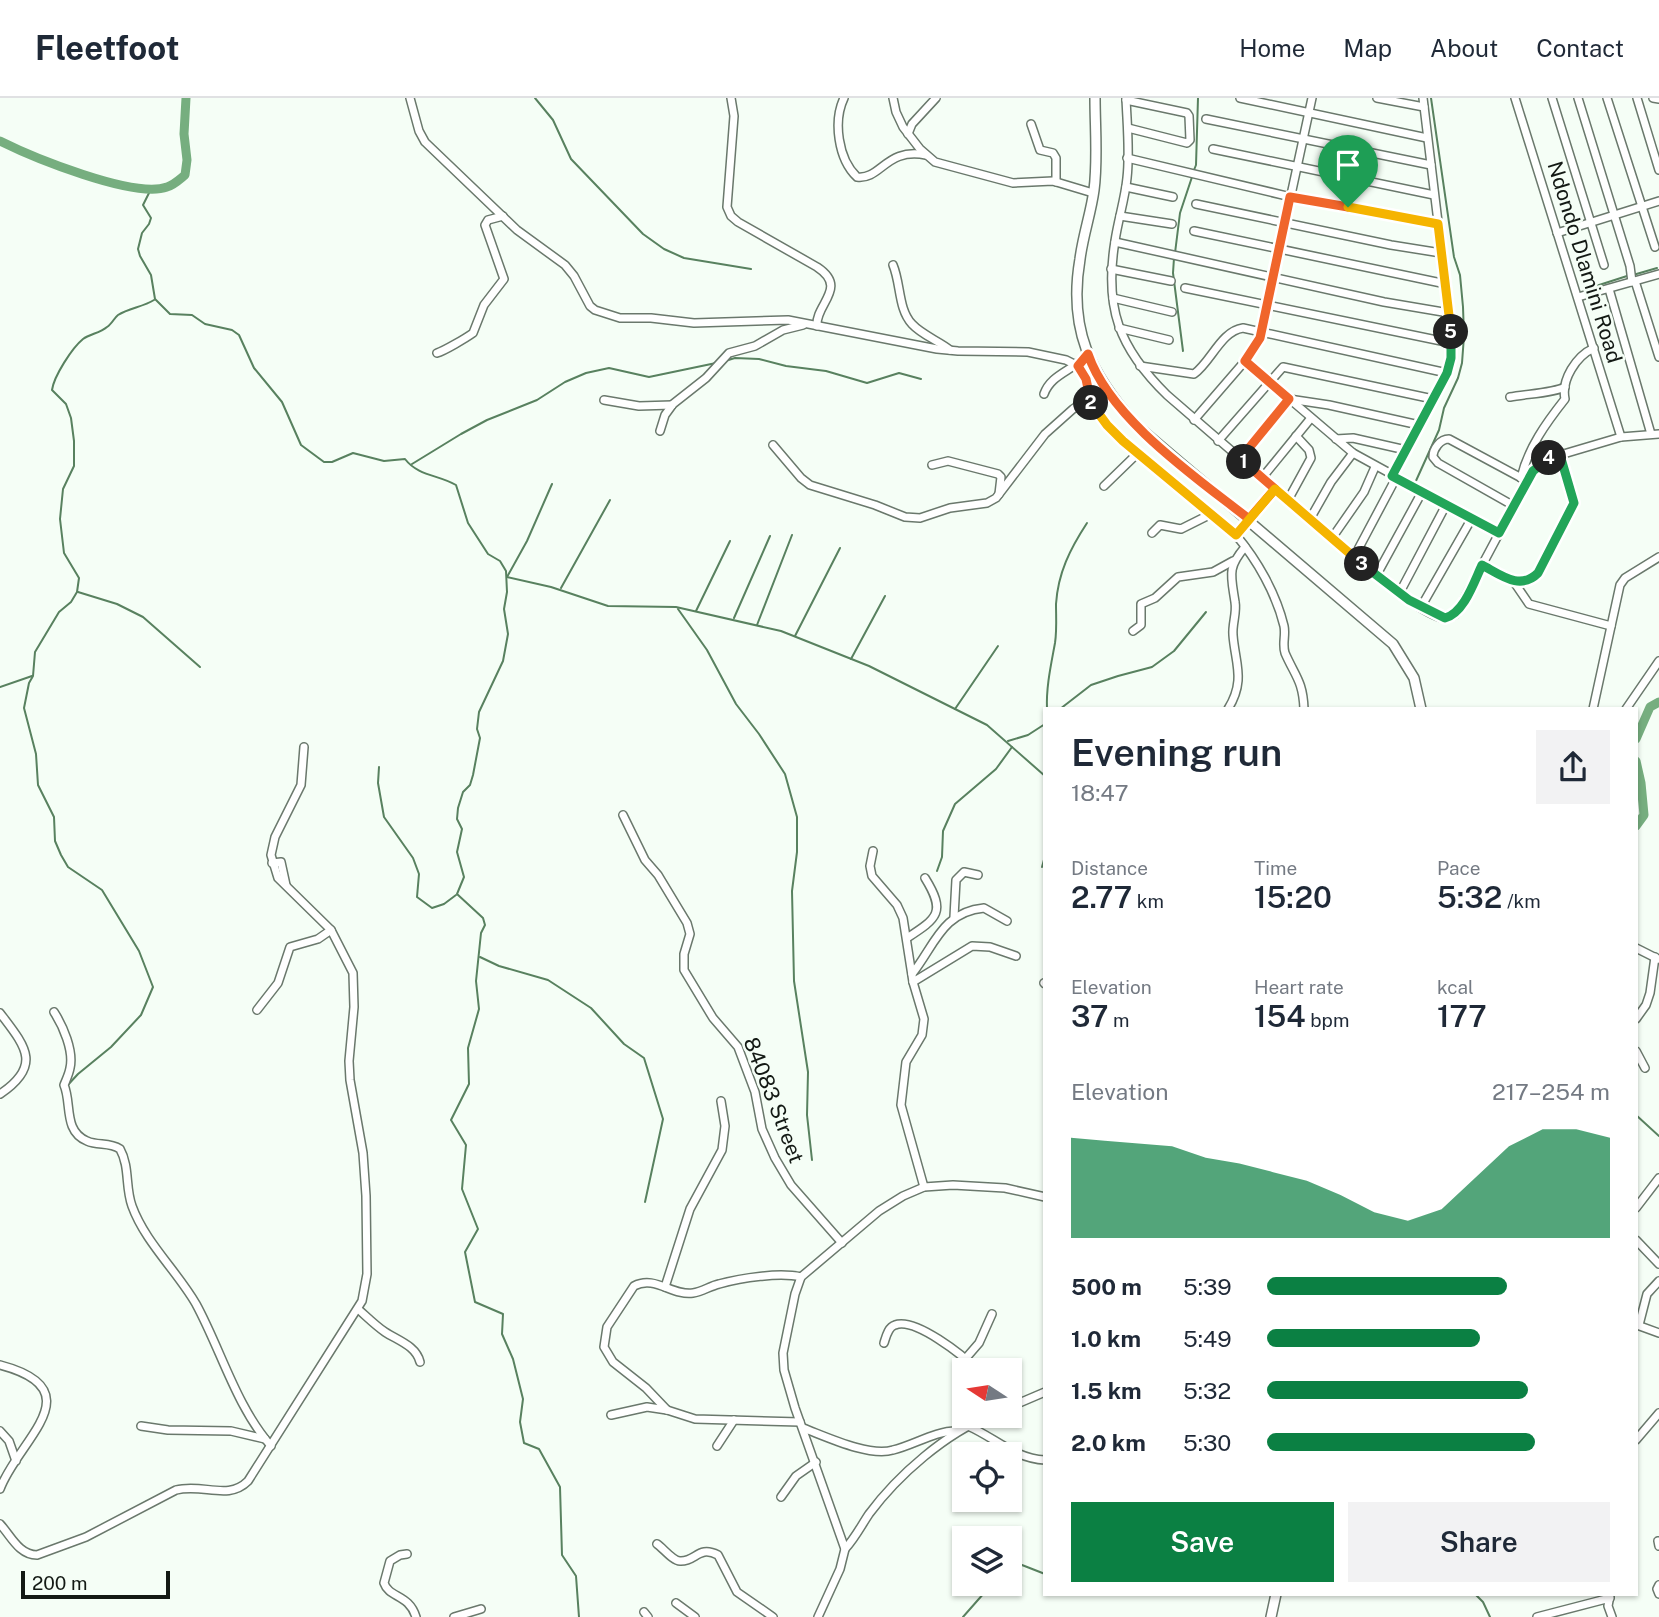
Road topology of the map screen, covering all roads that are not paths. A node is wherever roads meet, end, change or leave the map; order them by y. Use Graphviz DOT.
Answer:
graph roads {
  1 [pos="410,98"];
  2 [pos="731,98"];
  3 [pos="844,98"];
  4 [pos="893,98"];
  5 [pos="936,98"];
  6 [pos="1095,98"];
  7 [pos="1240,98"];
  8 [pos="1311,98"];
  9 [pos="1377,98"];
  10 [pos="1423,98"];
  11 [pos="1515,98"];
  12 [pos="1552,98"];
  13 [pos="1578,98"];
  14 [pos="1607,98"];
  15 [pos="1637,98"];
  16 [pos="1653,98"];
  17 [pos="1126,99"];
  18 [pos="1659,99"];
  19 [pos="1424,107"];
  20 [pos="1308,112"];
  21 [pos="1206,119"];
  22 [pos="1031,124"];
  23 [pos="1128,128"];
  24 [pos="908,134"];
  25 [pos="1427,138"];
  26 [pos="1303,140"];
  27 [pos="1213,149"];
  28 [pos="927,155"];
  29 [pos="1127,158"];
  30 [pos="1431,165"];
  31 [pos="1296,167"];
  32 [pos="1659,170"];
  33 [pos="1056,181"];
  34 [pos="1126,187"];
  35 [pos="1093,193"];
  36 [pos="1434,195"];
  37 [pos="1173,197"];
  38 [pos="1290,197"];
  39 [pos="1659,201"];
  40 [pos="1196,204"];
  41 [pos="1642,207"];
  42 [pos="1615,215"];
  43 [pos="503,216"];
  44 [pos="1120,216"];
  45 [pos="1285,222"];
  46 [pos="1589,222"];
  47 [pos="1172,224"];
  48 [pos="1438,224"];
  49 [pos="1194,231"];
  50 [pos="1557,233"];
  51 [pos="1115,242"];
  52 [pos="1655,247"];
  53 [pos="1279,249"];
  54 [pos="1441,253"];
  55 [pos="893,265"];
  56 [pos="1604,265"];
  57 [pos="1111,269"];
  58 [pos="1659,274"];
  59 [pos="1273,277"];
  60 [pos="1171,281"];
  61 [pos="1633,282"];
  62 [pos="1446,284"];
  63 [pos="1185,288"];
  64 [pos="1609,289"];
  65 [pos="1578,297"];
  66 [pos="1113,298"];
  67 [pos="1267,305"];
  68 [pos="1172,312"];
  69 [pos="1450,313"];
  70 [pos="807,324"];
  71 [pos="817,326"];
  72 [pos="1119,328"];
  73 [pos="1261,333"];
  74 [pos="1168,340"];
  75 [pos="1451,343"];
  76 [pos="1594,348"];
  77 [pos="951,351"];
  78 [pos="437,353"];
  79 [pos="1088,354"];
  80 [pos="1659,357"];
  81 [pos="1245,361"];
  82 [pos="1078,366"];
  83 [pos="1140,366"];
  84 [pos="1447,373"];
  85 [pos="1270,381"];
  86 [pos="1565,387"];
  87 [pos="1044,394"];
  88 [pos="1510,397"];
  89 [pos="1089,398"];
  90 [pos="1289,399"];
  91 [pos="1433,399"];
  92 [pos="604,400"];
  93 [pos="672,405"];
  94 [pos="1311,418"];
  95 [pos="1194,419"];
  96 [pos="1419,425"];
  97 [pos="660,431"];
  98 [pos="1655,434"];
  99 [pos="1296,436"];
  100 [pos="1621,437"];
  101 [pos="1336,439"];
  102 [pos="1218,441"];
  103 [pos="774,445"];
  104 [pos="1406,450"];
  105 [pos="1138,453"];
  106 [pos="1353,453"];
  107 [pos="1560,455"];
  108 [pos="1240,459"];
  109 [pos="932,465"];
  110 [pos="1375,467"];
  111 [pos="1394,477"];
  112 [pos="1262,478"];
  113 [pos="1524,480"];
  114 [pos="1104,486"];
  115 [pos="1275,489"];
  116 [pos="1422,492"];
  117 [pos="999,495"];
  118 [pos="1288,500"];
  119 [pos="1446,505"];
  120 [pos="1514,506"];
  121 [pos="1211,514"];
  122 [pos="1472,518"];
  123 [pos="1249,519"];
  124 [pos="1310,519"];
  125 [pos="1152,533"];
  126 [pos="1499,533"];
  127 [pos="1236,535"];
  128 [pos="1332,538"];
  129 [pos="1245,547"];
  130 [pos="1354,557"];
  131 [pos="1659,557"];
  132 [pos="1233,561"];
  133 [pos="1482,565"];
  134 [pos="1376,576"];
  135 [pos="1514,582"];
  136 [pos="1399,594"];
  137 [pos="1421,607"];
  138 [pos="1611,626"];
  139 [pos="1133,631"];
  140 [pos="1659,661"];
  141 [pos="1229,707"];
  142 [pos="1304,707"];
  143 [pos="1421,707"];
  144 [pos="1593,707"];
  145 [pos="1627,707"];
  146 [pos="304,747"];
  147 [pos="622,815"];
  148 [pos="873,850"];
  149 [pos="978,875"];
  150 [pos="925,878"];
  151 [pos="954,916"];
  152 [pos="1007,921"];
  153 [pos="331,930"];
  154 [pos="907,938"];
  155 [pos="1638,949"];
  156 [pos="1016,956"];
  157 [pos="1657,958"];
  158 [pos="913,978"];
  159 [pos="257,1010"];
  160 [pos="54,1012"];
  161 [pos="0,1013"];
  162 [pos="1638,1016"];
  163 [pos="1638,1054"];
  164 [pos="1646,1068"];
  165 [pos="0,1094"];
  166 [pos="721,1101"];
  167 [pos="1659,1178"];
  168 [pos="924,1187"];
  169 [pos="1043,1197"];
  170 [pos="1638,1205"];
  171 [pos="1638,1242"];
  172 [pos="842,1243"];
  173 [pos="1659,1264"];
  174 [pos="801,1277"];
  175 [pos="1659,1281"];
  176 [pos="665,1287"];
  177 [pos="358,1309"];
  178 [pos="992,1314"];
  179 [pos="1638,1325"];
  180 [pos="1659,1333"];
  181 [pos="884,1343"];
  182 [pos="965,1358"];
  183 [pos="421,1362"];
  184 [pos="0,1364"];
  185 [pos="1043,1393"];
  186 [pos="1022,1402"];
  187 [pos="667,1410"];
  188 [pos="1659,1413"];
  189 [pos="611,1415"];
  190 [pos="734,1420"];
  191 [pos="801,1425"];
  192 [pos="141,1426"];
  193 [pos="964,1428"];
  194 [pos="973,1428"];
  195 [pos="0,1431"];
  196 [pos="958,1431"];
  197 [pos="1638,1438"];
  198 [pos="265,1439"];
  199 [pos="271,1446"];
  200 [pos="717,1446"];
  201 [pos="16,1461"];
  202 [pos="1043,1461"];
  203 [pos="816,1462"];
  204 [pos="0,1489"];
  205 [pos="781,1496"];
  206 [pos="0,1524"];
  207 [pos="657,1544"];
  208 [pos="845,1549"];
  209 [pos="407,1554"];
  210 [pos="1659,1585"];
  211 [pos="1659,1594"];
  212 [pos="1276,1596"];
  213 [pos="1610,1596"];
  214 [pos="676,1603"];
  215 [pos="481,1609"];
  216 [pos="416,1617"];
  217 [pos="454,1617"];
  218 [pos="695,1617"];
  219 [pos="773,1617"];
  220 [pos="818,1617"];
  221 [pos="1271,1617"];
  222 [pos="1537,1617"];
  223 [pos="1612,1617"];
  1 -- 43 [label="street"];
  2 -- 71 [label="street"];
  3 -- 28 [label="street"];
  4 -- 24 [label="street"];
  5 -- 24 [label="street"];
  6 -- 35 [label="main road"];
  7 -- 20 [label="street"];
  8 -- 20 [label="street"];
  9 -- 19 [label="street"];
  10 -- 19 [label="street"];
  11 -- 50 [label="street, Ndondo Dlamini Road"];
  12 -- 46 [label="street"];
  13 -- 42 [label="street"];
  14 -- 41 [label="street"];
  15 -- 32 [label="street"];
  16 -- 18 [label="street"];
  17 -- 23 [label="street"];
  17 -- 23 [label="street"];
  19 -- 25 [label="street"];
  20 -- 25 [label="street"];
  20 -- 26 [label="street"];
  21 -- 26 [label="street"];
  22 -- 33 [label="street"];
  23 -- 29 [label="street"];
  24 -- 28 [label="street"];
  25 -- 30 [label="street"];
  26 -- 30 [label="street"];
  26 -- 31 [label="street"];
  27 -- 31 [label="street"];
  28 -- 33 [label="street"];
  29 -- 34 [label="street"];
  29 -- 38 [label="street"];
  30 -- 36 [label="street"];
  31 -- 36 [label="street"];
  31 -- 38 [label="street"];
  33 -- 35 [label="street"];
  34 -- 37 [label="street"];
  34 -- 44 [label="street"];
  35 -- 79 [label="main road"];
  36 -- 48 [label="street"];
  38 -- 45 [label="street"];
  38 -- 48 [label="street"];
  39 -- 41 [label="street"];
  40 -- 45 [label="street"];
  41 -- 42 [label="street"];
  41 -- 52 [label="street"];
  42 -- 46 [label="street"];
  42 -- 61 [label="street"];
  43 -- 70 [label="street"];
  43 -- 78 [label="street"];
  44 -- 47 [label="street"];
  44 -- 51 [label="street"];
  45 -- 53 [label="street"];
  45 -- 54 [label="street"];
  46 -- 50 [label="street"];
  46 -- 56 [label="street"];
  48 -- 54 [label="street"];
  49 -- 53 [label="street"];
  50 -- 65 [label="street, Ndondo Dlamini Road"];
  51 -- 57 [label="street"];
  51 -- 59 [label="street"];
  53 -- 59 [label="street"];
  53 -- 62 [label="street"];
  54 -- 62 [label="street"];
  55 -- 77 [label="street"];
  57 -- 60 [label="street"];
  57 -- 66 [label="street"];
  58 -- 61 [label="street"];
  59 -- 67 [label="street"];
  59 -- 69 [label="street"];
  61 -- 64 [label="street"];
  61 -- 80 [label="street"];
  62 -- 69 [label="street"];
  63 -- 67 [label="street"];
  64 -- 65 [label="street"];
  64 -- 98 [label="street"];
  65 -- 76 [label="street, Ndondo Dlamini Road"];
  66 -- 68 [label="street"];
  66 -- 72 [label="street"];
  67 -- 73 [label="street"];
  67 -- 75 [label="street"];
  69 -- 75 [label="street"];
  70 -- 71 [label="street"];
  70 -- 93 [label="street"];
  71 -- 77 [label="street"];
  72 -- 74 [label="street"];
  72 -- 83 [label="street"];
  73 -- 81 [label="street"];
  73 -- 83 [label="street"];
  73 -- 84 [label="street"];
  75 -- 84 [label="street"];
  76 -- 86 [label="street"];
  76 -- 100 [label="street, Ndondo Dlamini Road"];
  77 -- 82 [label="street"];
  79 -- 82 [label="street"];
  79 -- 123 [label="main road"];
  81 -- 85 [label="street"];
  81 -- 95 [label="street"];
  82 -- 87 [label="street"];
  82 -- 89 [label="street"];
  83 -- 95 [label="street"];
  84 -- 91 [label="street"];
  85 -- 90 [label="street"];
  85 -- 91 [label="street"];
  85 -- 102 [label="street"];
  86 -- 88 [label="street"];
  86 -- 113 [label="street"];
  89 -- 105 [label="street"];
  89 -- 117 [label="street"];
  90 -- 94 [label="street"];
  90 -- 96 [label="street"];
  90 -- 108 [label="street"];
  91 -- 96 [label="street"];
  92 -- 93 [label="street"];
  93 -- 97 [label="street"];
  94 -- 99 [label="street"];
  94 -- 101 [label="street"];
  95 -- 102 [label="street"];
  96 -- 104 [label="street"];
  98 -- 100 [label="street"];
  99 -- 112 [label="street"];
  99 -- 118 [label="street"];
  100 -- 107 [label="street"];
  101 -- 104 [label="street"];
  101 -- 106 [label="street"];
  102 -- 108 [label="street"];
  103 -- 117 [label="street"];
  104 -- 111 [label="street"];
  105 -- 114 [label="street"];
  105 -- 121 [label="street"];
  106 -- 110 [label="street"];
  106 -- 124 [label="street"];
  107 -- 113 [label="street"];
  107 -- 135 [label="street"];
  108 -- 112 [label="street"];
  109 -- 117 [label="street"];
  110 -- 111 [label="street"];
  110 -- 128 [label="street"];
  111 -- 116 [label="street"];
  111 -- 130 [label="street"];
  112 -- 115 [label="street"];
  113 -- 120 [label="street"];
  113 -- 120 [label="street"];
  115 -- 118 [label="street"];
  115 -- 123 [label="street"];
  116 -- 119 [label="street"];
  116 -- 134 [label="street"];
  118 -- 124 [label="street"];
  119 -- 122 [label="street"];
  119 -- 136 [label="street"];
  120 -- 126 [label="street"];
  121 -- 125 [label="street"];
  121 -- 127 [label="street"];
  122 -- 126 [label="street"];
  122 -- 137 [label="street"];
  123 -- 127 [label="street"];
  123 -- 143 [label="main road"];
  124 -- 128 [label="street"];
  126 -- 133 [label="street"];
  127 -- 129 [label="street"];
  128 -- 130 [label="street"];
  129 -- 132 [label="street"];
  129 -- 142 [label="street"];
  130 -- 134 [label="street"];
  131 -- 138 [label="street"];
  132 -- 139 [label="street"];
  132 -- 141 [label="street"];
  133 -- 135 [label="street"];
  133 -- 137 [label="street"];
  134 -- 136 [label="street"];
  135 -- 138 [label="street"];
  136 -- 137 [label="street"];
  138 -- 144 [label="street"];
  140 -- 145 [label="street"];
  146 -- 153 [label="street"];
  147 -- 172 [label="street, 84083 Street"];
  148 -- 154 [label="street"];
  149 -- 151 [label="street"];
  150 -- 154 [label="street"];
  151 -- 152 [label="street"];
  151 -- 158 [label="street"];
  153 -- 159 [label="street"];
  153 -- 177 [label="street"];
  154 -- 158 [label="street"];
  155 -- 157 [label="street"];
  156 -- 158 [label="street"];
  157 -- 162 [label="street"];
  158 -- 168 [label="street"];
  160 -- 198 [label="street"];
  161 -- 165 [label="street"];
  163 -- 164 [label="street"];
  166 -- 176 [label="street"];
  167 -- 170 [label="street"];
  168 -- 169 [label="street"];
  168 -- 172 [label="street"];
  171 -- 173 [label="street"];
  172 -- 174 [label="street"];
  174 -- 176 [label="street"];
  174 -- 191 [label="street"];
  175 -- 179 [label="street"];
  176 -- 187 [label="street"];
  177 -- 183 [label="street"];
  177 -- 199 [label="street"];
  178 -- 182 [label="street"];
  179 -- 180 [label="street"];
  181 -- 182 [label="street"];
  184 -- 201 [label="street"];
  185 -- 186 [label="street"];
  187 -- 189 [label="street"];
  187 -- 190 [label="street"];
  188 -- 197 [label="street"];
  190 -- 191 [label="street"];
  190 -- 200 [label="street"];
  191 -- 196 [label="street"];
  191 -- 203 [label="street"];
  192 -- 198 [label="street"];
  193 -- 196 [label="street"];
  194 -- 202 [label="street"];
  195 -- 201 [label="street"];
  196 -- 208 [label="street"];
  198 -- 199 [label="street"];
  199 -- 206 [label="street"];
  201 -- 204 [label="street"];
  203 -- 205 [label="street"];
  203 -- 208 [label="street"];
  207 -- 219 [label="street"];
  208 -- 220 [label="street"];
  209 -- 216 [label="street"];
  210 -- 211 [label="street"];
  212 -- 221 [label="main road"];
  213 -- 222 [label="street"];
  213 -- 223 [label="street"];
  214 -- 218 [label="street"];
  215 -- 217 [label="street"];
}
